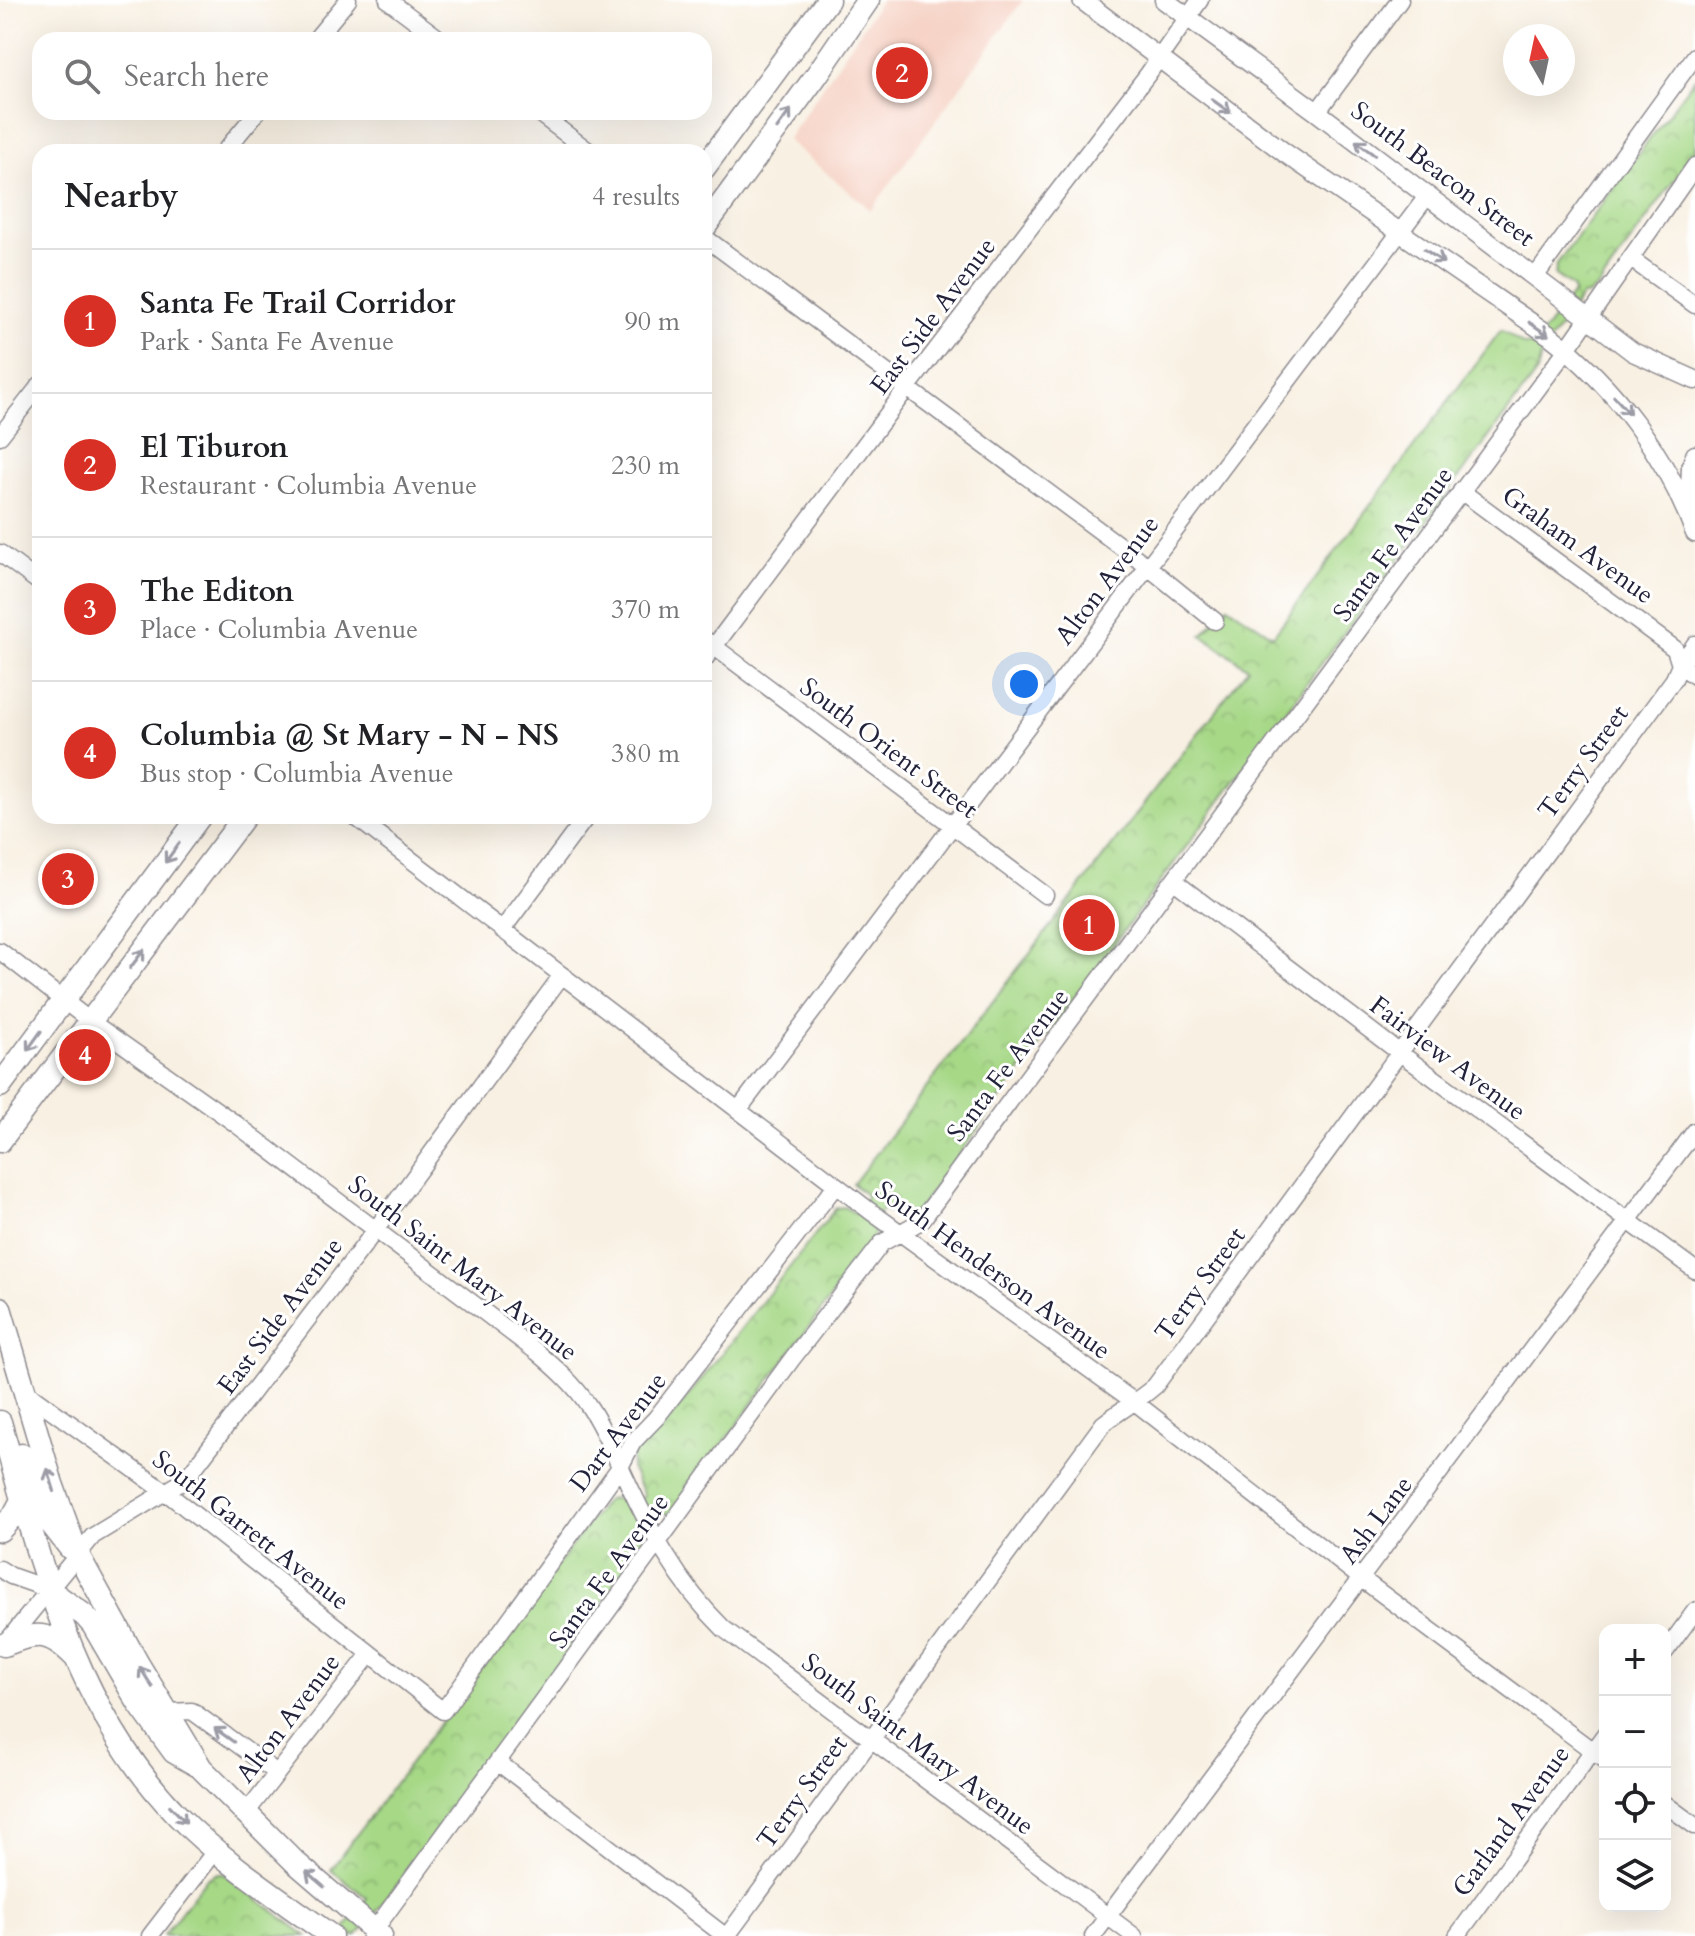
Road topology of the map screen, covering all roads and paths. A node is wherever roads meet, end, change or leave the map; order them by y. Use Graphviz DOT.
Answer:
graph roads {
  1 [pos="348,0"];
  2 [pos="388,0"];
  3 [pos="828,0"];
  4 [pos="868,0"];
  5 [pos="1082,0"];
  6 [pos="1164,0"];
  7 [pos="1200,0"];
  8 [pos="1400,0"];
  9 [pos="1187,17"];
  10 [pos="322,32"];
  11 [pos="430,32"];
  12 [pos="1695,56"];
  13 [pos="1159,60"];
  14 [pos="1317,112"];
  15 [pos="250,120"];
  16 [pos="548,120"];
  17 [pos="231,144"];
  18 [pos="579,144"];
  19 [pos="712,157"];
  20 [pos="1695,166"];
  21 [pos="1428,195"];
  22 [pos="712,217"];
  23 [pos="1399,232"];
  24 [pos="712,243"];
  25 [pos="1631,259"];
  26 [pos="1535,277"];
  27 [pos="1695,305"];
  28 [pos="1589,320"];
  29 [pos="1567,349"];
  30 [pos="1695,380"];
  31 [pos="907,388"];
  32 [pos="32,395"];
  33 [pos="0,436"];
  34 [pos="1695,455"];
  35 [pos="1461,491"];
  36 [pos="1692,525"];
  37 [pos="0,553"];
  38 [pos="1147,566"];
  39 [pos="32,577"];
  40 [pos="1215,621"];
  41 [pos="712,642"];
  42 [pos="1695,644"];
  43 [pos="712,653"];
  44 [pos="1680,665"];
  45 [pos="1695,676"];
  46 [pos="194,824"];
  47 [pos="239,824"];
  48 [pos="364,824"];
  49 [pos="581,824"];
  50 [pos="953,827"];
  51 [pos="1174,881"];
  52 [pos="1045,895"];
  53 [pos="502,930"];
  54 [pos="0,951"];
  55 [pos="562,975"];
  56 [pos="64,1000"];
  57 [pos="90,1021"];
  58 [pos="1400,1053"];
  59 [pos="8,1069"];
  60 [pos="0,1086"];
  61 [pos="739,1109"];
  62 [pos="1695,1131"];
  63 [pos="0,1141"];
  64 [pos="836,1185"];
  65 [pos="1629,1221"];
  66 [pos="375,1229"];
  67 [pos="900,1233"];
  68 [pos="1695,1270"];
  69 [pos="0,1308"];
  70 [pos="25,1391"];
  71 [pos="1136,1403"];
  72 [pos="2,1430"];
  73 [pos="620,1467"];
  74 [pos="167,1493"];
  75 [pos="21,1502"];
  76 [pos="0,1530"];
  77 [pos="658,1544"];
  78 [pos="77,1553"];
  79 [pos="0,1569"];
  80 [pos="1362,1579"];
  81 [pos="48,1589"];
  82 [pos="1695,1611"];
  83 [pos="1671,1644"];
  84 [pos="2,1647"];
  85 [pos="370,1654"];
  86 [pos="75,1657"];
  87 [pos="443,1711"];
  88 [pos="167,1712"];
  89 [pos="871,1739"];
  90 [pos="1599,1755"];
  91 [pos="499,1763"];
  92 [pos="201,1768"];
  93 [pos="277,1773"];
  94 [pos="1671,1808"];
  95 [pos="246,1813"];
  96 [pos="1695,1826"];
  97 [pos="216,1850"];
  98 [pos="1107,1917"];
  99 [pos="375,1934"];
  100 [pos="150,1936"];
  101 [pos="331,1936"];
  102 [pos="726,1936"];
  103 [pos="1093,1936"];
  104 [pos="1134,1936"];
  105 [pos="1457,1936"];
  1 -- 10 [label="street"];
  2 -- 11 [label="street"];
  3 -- 19 [label="main road"];
  22 -- 4 [label="main road, one-way"];
  5 -- 13 [label="street"];
  6 -- 9 [label="street, South Beacon Street"];
  7 -- 9 [label="street, East Side Avenue"];
  8 -- 14 [label="street"];
  9 -- 13 [label="street, East Side Avenue"];
  9 -- 14 [label="street, South Beacon Street"];
  12 -- 26 [label="street"];
  13 -- 23 [label="street, one-way"];
  13 -- 31 [label="street, East Side Avenue"];
  21 -- 14 [label="street, South Beacon Street, one-way"];
  15 -- 17 [label="street"];
  16 -- 18 [label="street"];
  20 -- 25 [label="street, Santa Fe Avenue"];
  21 -- 23 [label="street, Alton Avenue"];
  21 -- 26 [label="street, South Beacon Street"];
  23 -- 29 [label="street, one-way"];
  23 -- 38 [label="street, Alton Avenue"];
  24 -- 31 [label="street"];
  25 -- 27 [label="street"];
  25 -- 28 [label="street, Santa Fe Avenue"];
  26 -- 28 [label="street, South Beacon Street"];
  28 -- 29 [label="street, Santa Fe Avenue"];
  28 -- 30 [label="street, South Beacon Street"];
  29 -- 35 [label="street, Santa Fe Avenue"];
  29 -- 36 [label="street, one-way"];
  31 -- 38 [label="street"];
  31 -- 41 [label="street, East Side Avenue"];
  32 -- 33 [label="street"];
  34 -- 36 [label="street"];
  35 -- 44 [label="street, Graham Avenue"];
  35 -- 51 [label="street, Santa Fe Avenue"];
  37 -- 39 [label="street"];
  38 -- 40 [label="street"];
  38 -- 50 [label="street, Alton Avenue"];
  42 -- 44 [label="street, Terry Street"];
  43 -- 50 [label="street, South Orient Street"];
  44 -- 45 [label="street, Graham Avenue"];
  44 -- 58 [label="street, Terry Street"];
  46 -- 56 [label="main road, one-way"];
  57 -- 47 [label="main road, one-way"];
  48 -- 53 [label="street, South Henderson Avenue"];
  49 -- 53 [label="street"];
  50 -- 52 [label="street, South Orient Street"];
  50 -- 61 [label="street, Alton Avenue"];
  51 -- 58 [label="street, Fairview Avenue"];
  51 -- 67 [label="street, Santa Fe Avenue"];
  53 -- 55 [label="street, South Henderson Avenue"];
  54 -- 56 [label="street, South Saint Mary Avenue"];
  55 -- 61 [label="street, South Henderson Avenue"];
  55 -- 66 [label="street, East Side Avenue"];
  56 -- 57 [label="street, South Saint Mary Avenue"];
  56 -- 59 [label="main road, one-way"];
  57 -- 63 [label="main road"];
  57 -- 66 [label="street, South Saint Mary Avenue"];
  58 -- 65 [label="street, Fairview Avenue"];
  58 -- 71 [label="street, Terry Street"];
  59 -- 60 [label="main road"];
  61 -- 64 [label="street, South Henderson Avenue"];
  62 -- 65 [label="street, Ash Lane"];
  64 -- 67 [label="street, South Henderson Avenue"];
  64 -- 73 [label="street, Dart Avenue"];
  65 -- 68 [label="street, Fairview Avenue"];
  65 -- 80 [label="street, Ash Lane"];
  66 -- 73 [label="street, South Saint Mary Avenue"];
  66 -- 74 [label="street, East Side Avenue"];
  67 -- 71 [label="street, South Henderson Avenue"];
  67 -- 77 [label="street, Santa Fe Avenue"];
  69 -- 70 [label="main road"];
  70 -- 74 [label="street, South Garrett Avenue"];
  78 -- 70 [label="main road, one-way"];
  71 -- 80 [label="street, South Henderson Avenue"];
  71 -- 89 [label="street, Terry Street"];
  72 -- 75 [label="main road"];
  72 -- 78 [label="main road"];
  73 -- 77 [label="street, South Saint Mary Avenue"];
  73 -- 87 [label="street, Dart Avenue"];
  74 -- 78 [label="street, East Side Avenue"];
  74 -- 85 [label="street, South Garrett Avenue"];
  75 -- 76 [label="main road"];
  75 -- 81 [label="main road"];
  77 -- 89 [label="street, South Saint Mary Avenue"];
  77 -- 91 [label="street, Santa Fe Avenue"];
  78 -- 81 [label="street, East Side Avenue"];
  88 -- 78 [label="main road, one-way"];
  79 -- 81 [label="street"];
  80 -- 90 [label="street, South Henderson Avenue"];
  80 -- 98 [label="street, Ash Lane"];
  81 -- 84 [label="street, East Side Avenue"];
  81 -- 86 [label="main road"];
  81 -- 92 [label="main road"];
  82 -- 83 [label="street"];
  84 -- 86 [label="main road"];
  85 -- 87 [label="street, South Garrett Avenue"];
  85 -- 93 [label="street, Alton Avenue"];
  86 -- 97 [label="main road, one-way"];
  88 -- 92 [label="main road"];
  93 -- 88 [label="street, one-way"];
  89 -- 98 [label="street, South Saint Mary Avenue"];
  89 -- 102 [label="street, Terry Street"];
  90 -- 105 [label="street, Garland Avenue"];
  91 -- 99 [label="street, Santa Fe Avenue"];
  91 -- 102 [label="street"];
  92 -- 95 [label="main road"];
  93 -- 95 [label="street, Alton Avenue"];
  94 -- 96 [label="street"];
  99 -- 95 [label="main road, one-way"];
  97 -- 100 [label="street"];
  97 -- 101 [label="main road"];
  98 -- 103 [label="street, Ash Lane"];
  98 -- 104 [label="street, South Saint Mary Avenue"];
}
